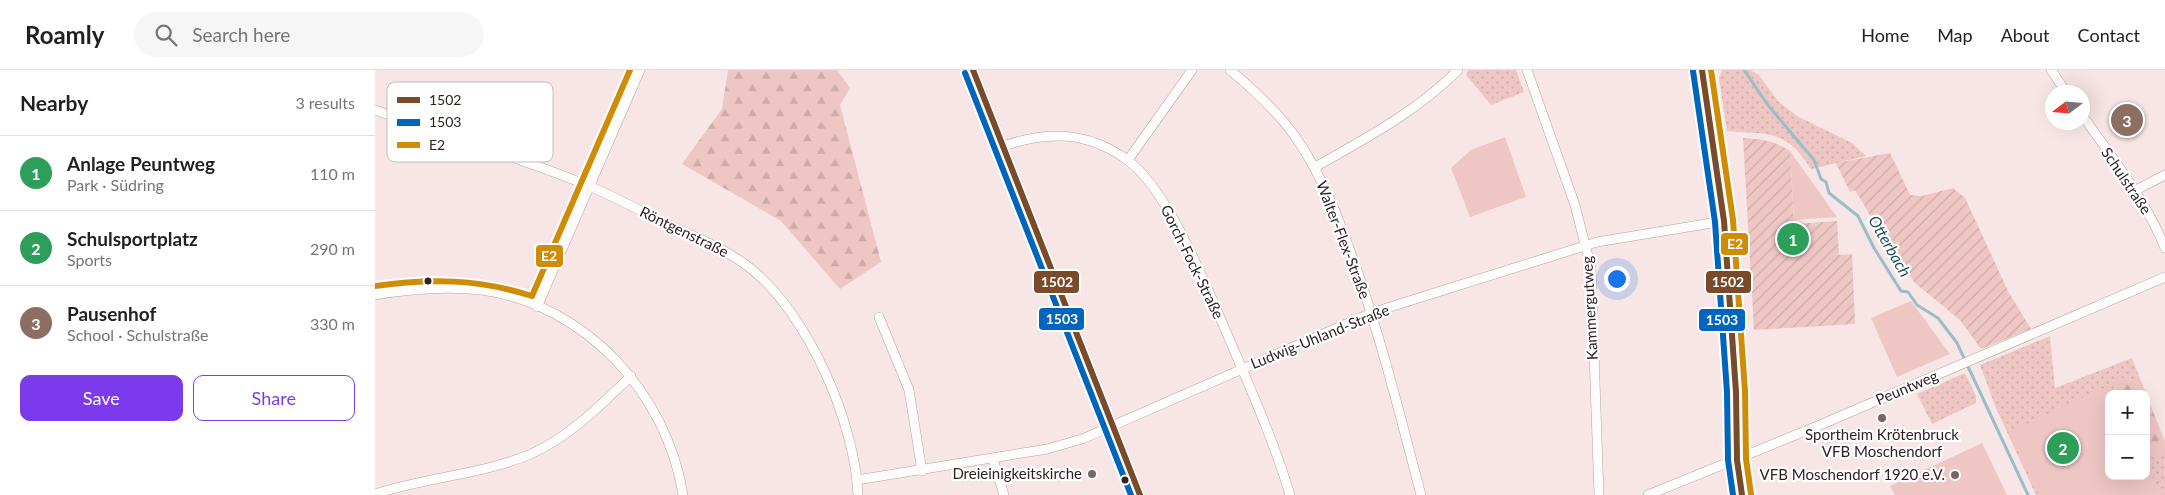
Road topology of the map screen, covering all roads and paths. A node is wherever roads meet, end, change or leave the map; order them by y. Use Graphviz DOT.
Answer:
graph roads {
  1 [pos="641,70"];
  2 [pos="973,70"];
  3 [pos="1192,70"];
  4 [pos="1230,70"];
  5 [pos="1458,70"];
  6 [pos="1527,70"];
  7 [pos="1702,70"];
  8 [pos="2051,70"];
  9 [pos="2061,85"];
  10 [pos="375,110"];
  11 [pos="387,114"];
  12 [pos="2090,126"];
  13 [pos="1003,146"];
  14 [pos="1128,160"];
  15 [pos="521,162"];
  16 [pos="1315,167"];
  17 [pos="2165,175"];
  18 [pos="589,186"];
  19 [pos="2134,191"];
  20 [pos="1724,220"];
  21 [pos="1587,245"];
  22 [pos="2165,248"];
  23 [pos="2165,277"];
  24 [pos="375,294"];
  25 [pos="537,307"];
  26 [pos="1371,313"];
  27 [pos="879,317"];
  28 [pos="1242,369"];
  29 [pos="631,376"];
  30 [pos="1113,425"];
  31 [pos="993,459"];
  32 [pos="1737,460"];
  33 [pos="922,471"];
  34 [pos="857,480"];
  35 [pos="375,494"];
  36 [pos="683,495"];
  37 [pos="858,495"];
  38 [pos="1004,495"];
  39 [pos="1140,495"];
  40 [pos="1290,495"];
  41 [pos="1421,495"];
  42 [pos="1599,495"];
  43 [pos="1648,495"];
  44 [pos="1742,495"];
  1 -- 18 [label="street"];
  2 -- 13 [label="street"];
  3 -- 14 [label="street"];
  4 -- 16 [label="street, Walter-Flex-Straße"];
  5 -- 16 [label="street"];
  6 -- 21 [label="street, Kammergutweg"];
  7 -- 20 [label="street"];
  8 -- 9 [label="street"];
  10 -- 11 [label="street, Röntgenstraße"];
  12 -- 19 [label="street, Schulstraße"];
  13 -- 14 [label="street, Gorch-Fock-Straße"];
  13 -- 30 [label="street"];
  14 -- 28 [label="street, Gorch-Fock-Straße"];
  15 -- 18 [label="street, Röntgenstraße"];
  16 -- 26 [label="street, Walter-Flex-Straße"];
  17 -- 19 [label="street"];
  18 -- 25 [label="street"];
  18 -- 34 [label="street, Röntgenstraße"];
  19 -- 22 [label="street, Schulstraße"];
  20 -- 21 [label="street, Ludwig-Uhland-Straße"];
  20 -- 32 [label="street"];
  21 -- 26 [label="street, Ludwig-Uhland-Straße"];
  21 -- 42 [label="street, Kammergutweg"];
  23 -- 32 [label="street, Peuntweg"];
  24 -- 25 [label="street"];
  25 -- 29 [label="street"];
  26 -- 28 [label="street, Ludwig-Uhland-Straße"];
  26 -- 41 [label="street, Walter-Flex-Straße"];
  27 -- 33 [label="street"];
  28 -- 30 [label="street, Ludwig-Uhland-Straße"];
  28 -- 40 [label="street, Gorch-Fock-Straße"];
  29 -- 35 [label="street"];
  29 -- 36 [label="street"];
  30 -- 31 [label="street, Ludwig-Uhland-Straße"];
  30 -- 39 [label="street"];
  31 -- 33 [label="street, Ludwig-Uhland-Straße"];
  31 -- 38 [label="street"];
  32 -- 43 [label="street, Peuntweg"];
  32 -- 44 [label="street"];
  33 -- 34 [label="street, Ludwig-Uhland-Straße"];
  34 -- 37 [label="street, Röntgenstraße"];
}
